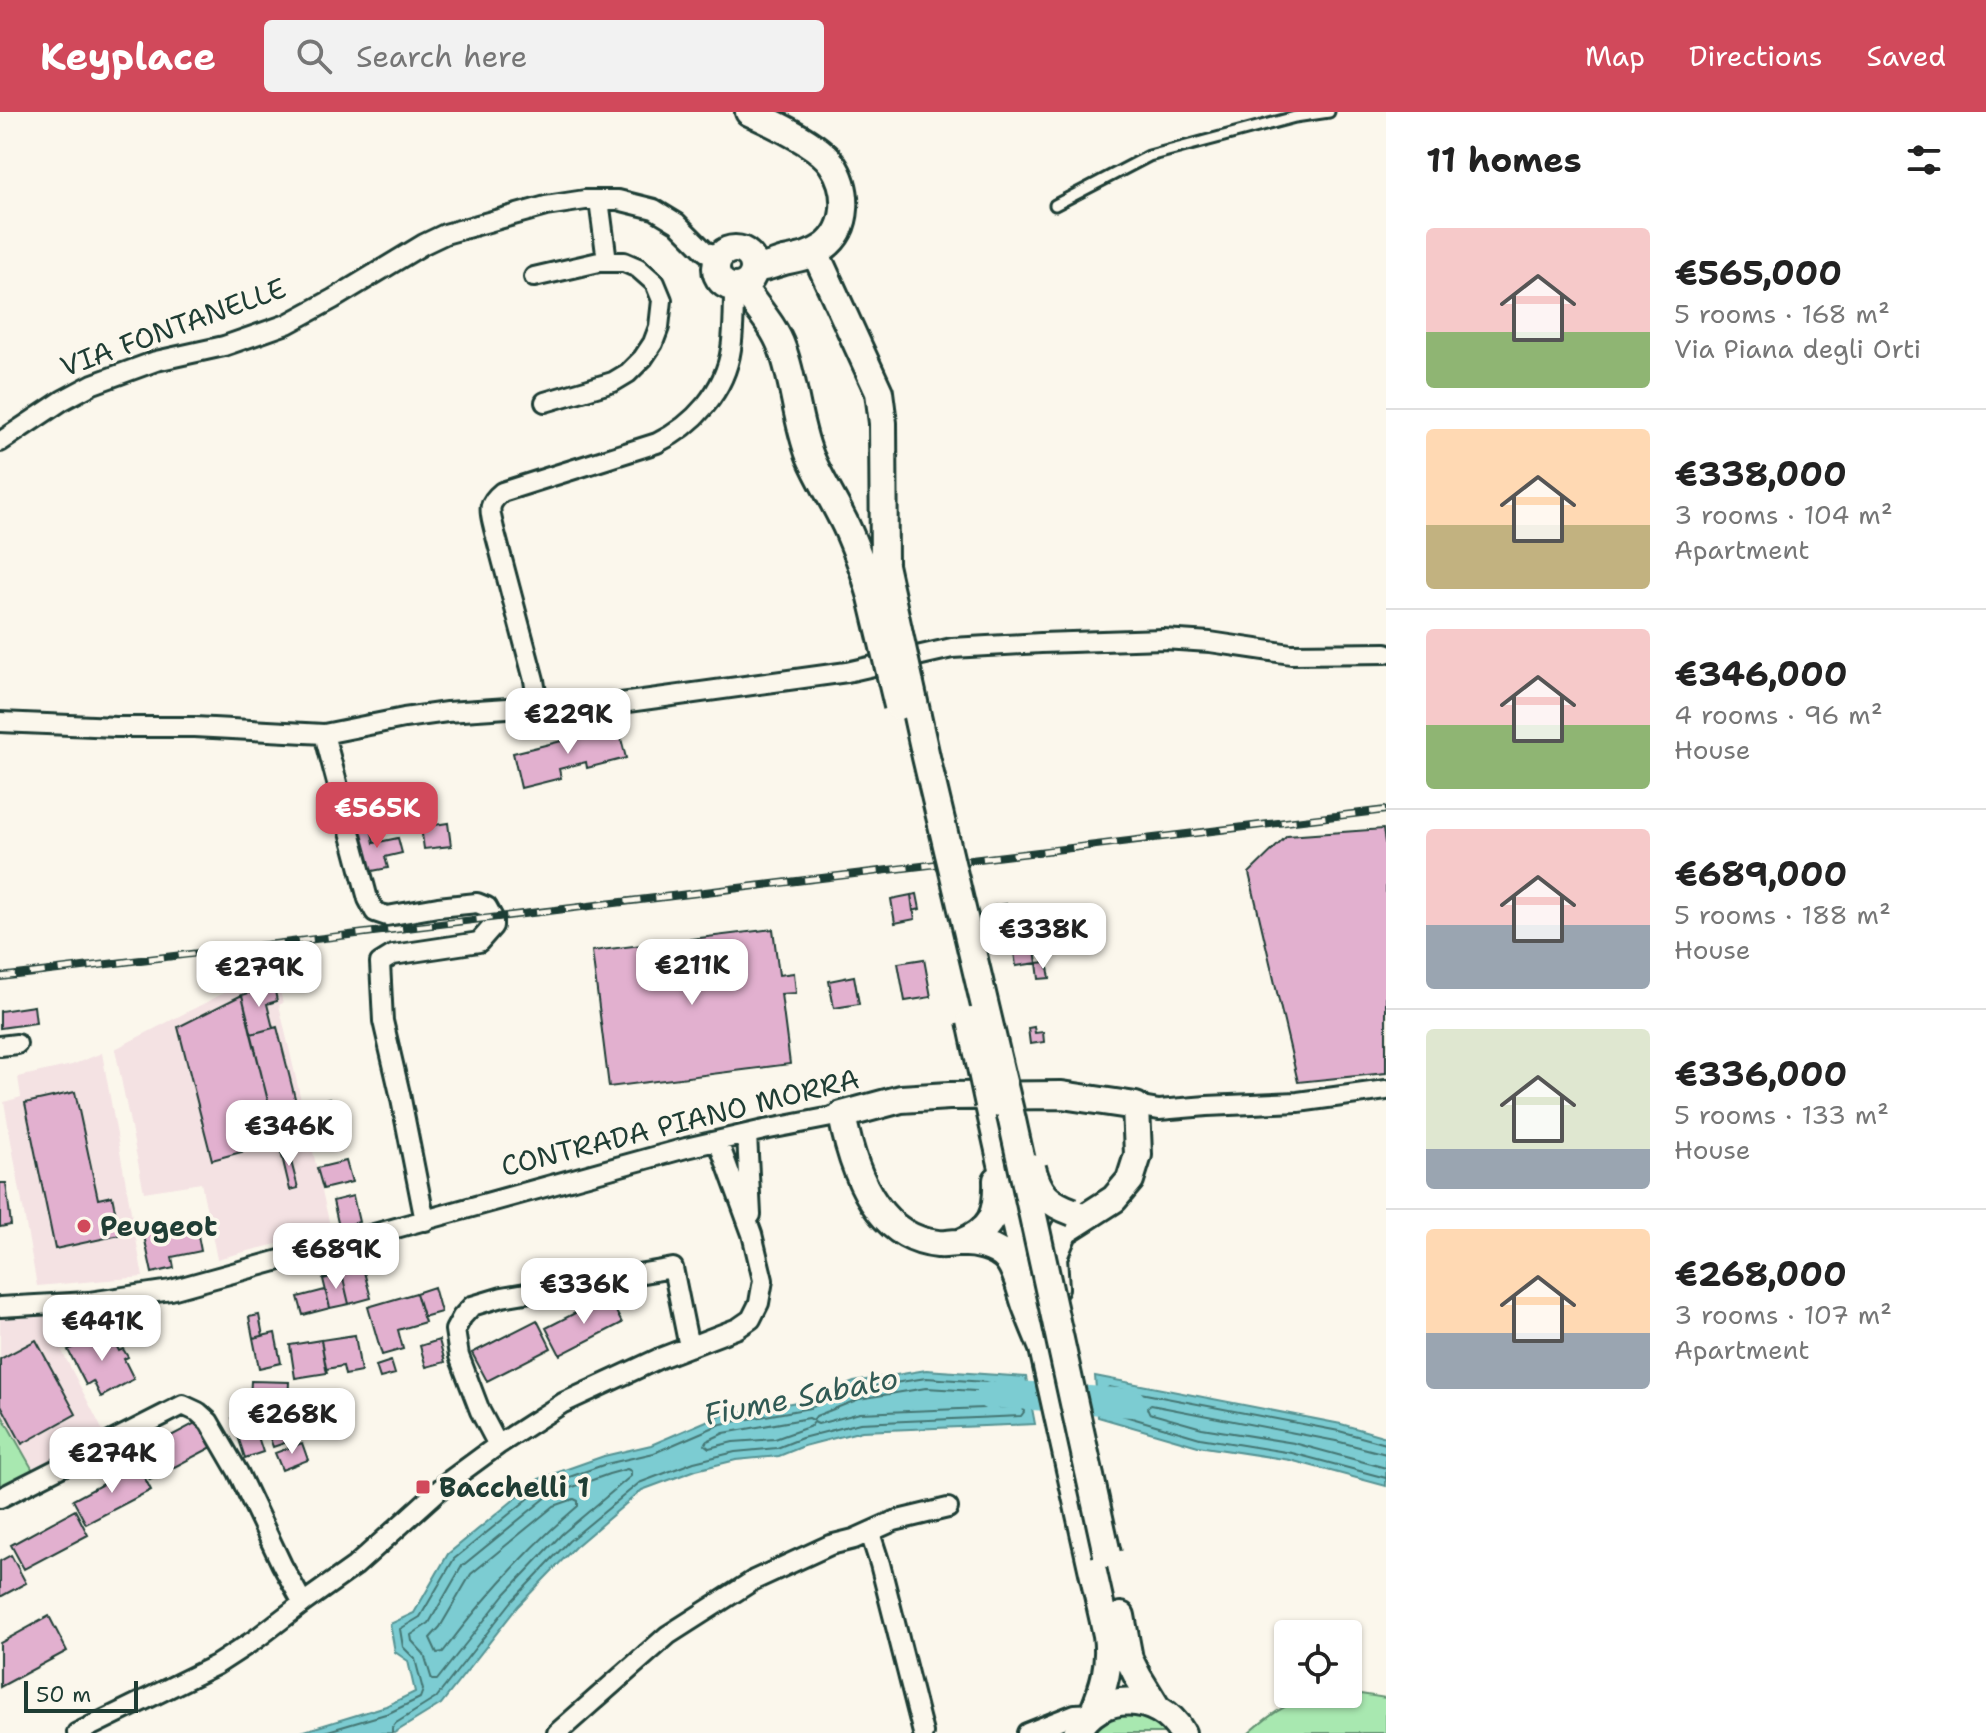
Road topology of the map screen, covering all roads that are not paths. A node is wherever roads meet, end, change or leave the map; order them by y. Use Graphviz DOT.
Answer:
graph roads {
  1 [pos="1329,112"];
  2 [pos="762,115"];
  3 [pos="599,200"];
  4 [pos="1055,205"];
  5 [pos="815,252"];
  6 [pos="720,255"];
  7 [pos="607,261"];
  8 [pos="534,277"];
  9 [pos="743,280"];
  10 [pos="545,402"];
  11 [pos="0,442"];
  12 [pos="874,569"];
  13 [pos="1386,653"];
  14 [pos="538,706"];
  15 [pos="0,722"];
  16 [pos="324,734"];
  17 [pos="1001,1073"];
  18 [pos="1386,1090"];
  19 [pos="989,1105"];
  20 [pos="1136,1106"];
  21 [pos="842,1115"];
  22 [pos="747,1134"];
  23 [pos="718,1141"];
  24 [pos="1081,1215"];
  25 [pos="425,1221"];
  26 [pos="752,1234"];
  27 [pos="969,1241"];
  28 [pos="0,1307"];
  29 [pos="689,1347"];
  30 [pos="1054,1355"];
  31 [pos="498,1445"];
  32 [pos="0,1498"];
  33 [pos="948,1508"];
  34 [pos="870,1533"];
  35 [pos="1099,1555"];
  36 [pos="303,1603"];
  37 [pos="1157,1708"];
  38 [pos="1085,1723"];
  39 [pos="77,1733"];
  40 [pos="557,1733"];
  41 [pos="923,1733"];
  42 [pos="1027,1733"];
  43 [pos="1182,1733"];
  1 -- 4 [label="lane"];
  2 -- 5 [label="main road"];
  3 -- 6 [label="street, VIA FONTANELLE"];
  3 -- 7 [label="street"];
  3 -- 11 [label="street, VIA FONTANELLE"];
  5 -- 9 [label="main road"];
  5 -- 12 [label="main road"];
  6 -- 9 [label="main road, VIA FONTANELLE"];
  7 -- 8 [label="street"];
  7 -- 10 [label="street"];
  9 -- 12 [label="main road, VIA FONTANELLE"];
  9 -- 14 [label="street"];
  12 -- 17 [label="main road, bridge"];
  12 -- 19 [label="main road, bridge"];
  13 -- 14 [label="street"];
  14 -- 16 [label="street"];
  15 -- 16 [label="street"];
  16 -- 25 [label="street"];
  17 -- 24 [label="main road, bridge"];
  17 -- 30 [label="main road, bridge"];
  18 -- 20 [label="street, CONTRADA PIANO MORRA"];
  19 -- 27 [label="main road"];
  19 -- 30 [label="main road"];
  20 -- 21 [label="main road, CONTRADA PIANO MORRA"];
  20 -- 24 [label="main road"];
  21 -- 22 [label="street, CONTRADA PIANO MORRA"];
  21 -- 27 [label="main road"];
  22 -- 23 [label="street, CONTRADA PIANO MORRA"];
  22 -- 26 [label="street"];
  23 -- 25 [label="street, CONTRADA PIANO MORRA"];
  23 -- 26 [label="street"];
  24 -- 30 [label="main road, bridge"];
  25 -- 28 [label="street, CONTRADA PIANO MORRA"];
  26 -- 29 [label="street"];
  27 -- 30 [label="main road"];
  29 -- 31 [label="street"];
  29 -- 31 [label="street"];
  30 -- 35 [label="main road, bridge"];
  31 -- 36 [label="street"];
  32 -- 36 [label="street"];
  33 -- 34 [label="street"];
  34 -- 40 [label="street"];
  34 -- 41 [label="street"];
  35 -- 37 [label="main road"];
  35 -- 38 [label="main road"];
  36 -- 39 [label="street"];
  37 -- 38 [label="main road"];
  37 -- 43 [label="main road"];
  38 -- 42 [label="street"];
}
